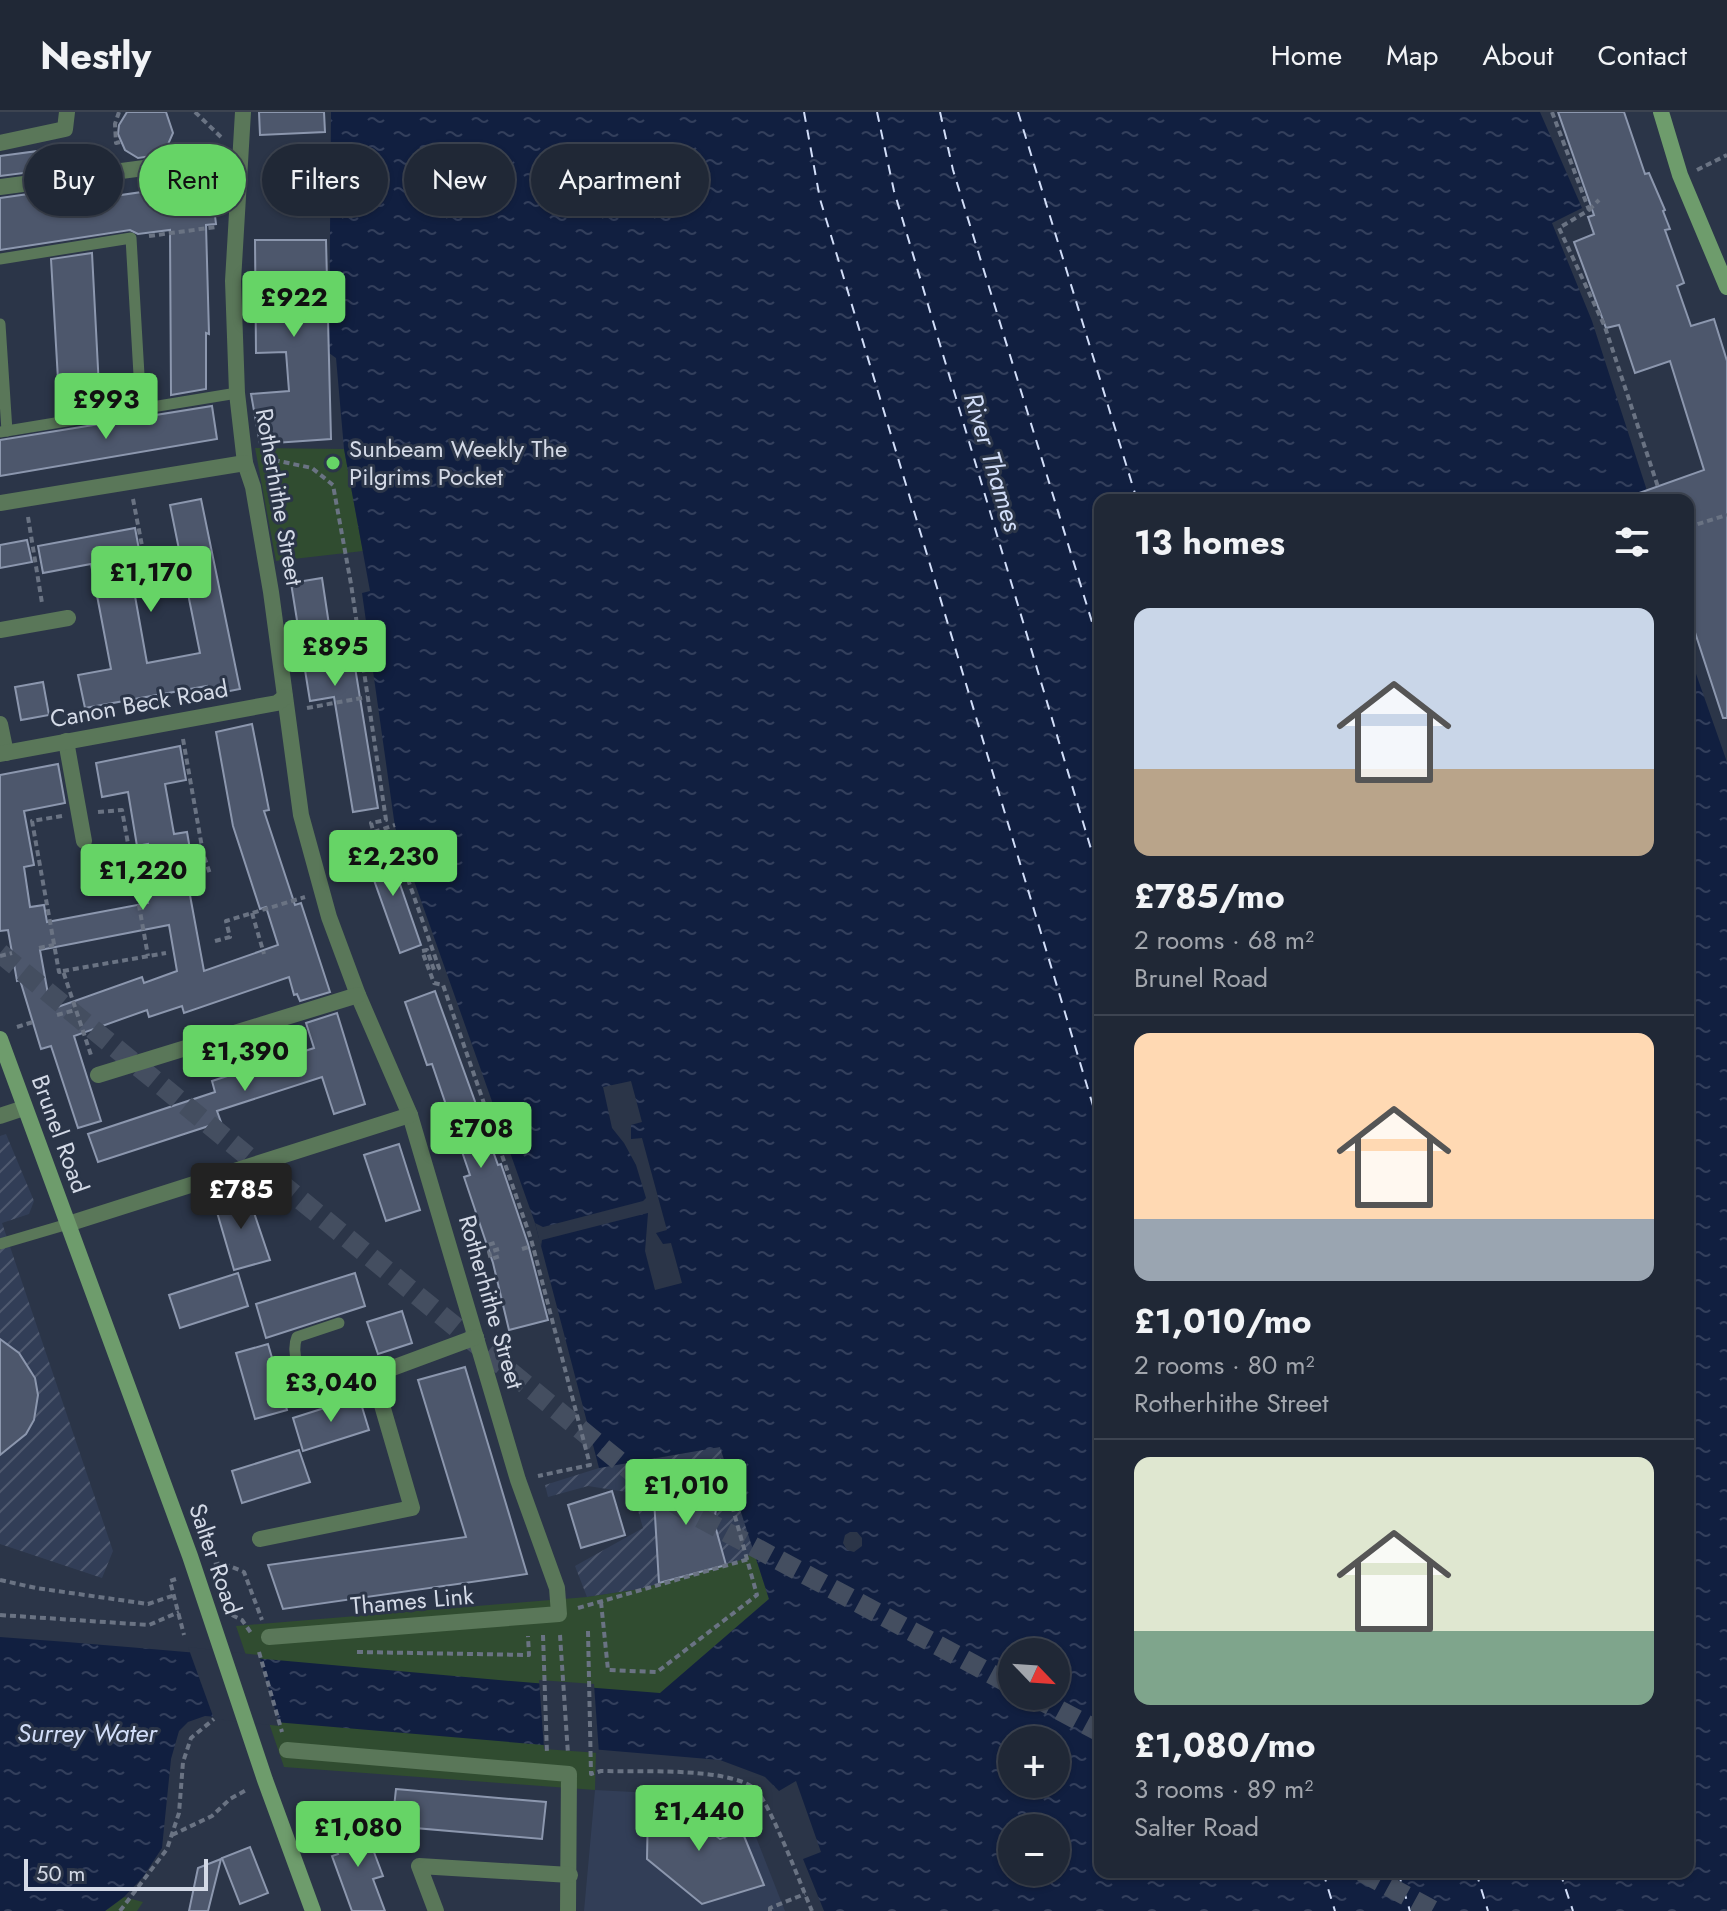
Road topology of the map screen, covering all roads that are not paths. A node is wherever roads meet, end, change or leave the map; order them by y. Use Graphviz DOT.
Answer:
graph roads {
  1 [pos="67,112"];
  2 [pos="243,112"];
  3 [pos="1661,112"];
  4 [pos="0,143"];
  5 [pos="241,144"];
  6 [pos="139,169"];
  7 [pos="0,187"];
  8 [pos="236,216"];
  9 [pos="0,259"];
  10 [pos="1727,287"];
  11 [pos="0,324"];
  12 [pos="237,393"];
  13 [pos="141,409"];
  14 [pos="4,432"];
  15 [pos="253,460"];
  16 [pos="0,503"];
  17 [pos="68,618"];
  18 [pos="0,630"];
  19 [pos="287,704"];
  20 [pos="0,724"];
  21 [pos="66,741"];
  22 [pos="3,753"];
  23 [pos="84,841"];
  24 [pos="358,995"];
  25 [pos="0,1039"];
  26 [pos="98,1075"];
  27 [pos="24,1108"];
  28 [pos="410,1115"];
  29 [pos="0,1116"];
  30 [pos="68,1224"];
  31 [pos="0,1244"];
  32 [pos="339,1323"];
  33 [pos="476,1337"];
  34 [pos="387,1370"];
  35 [pos="260,1539"];
  36 [pos="559,1614"];
  37 [pos="271,1644"];
  38 [pos="287,1750"];
  39 [pos="570,1875"];
  40 [pos="313,1911"];
  41 [pos="436,1911"];
  42 [pos="568,1911"];
  1 -- 4 [label="street"];
  2 -- 5 [label="street, Rotherhithe Street"];
  3 -- 10 [label="main road"];
  6 -- 7 [label="street"];
  8 -- 12 [label="street, Rotherhithe Street"];
  9 -- 13 [label="lane"];
  11 -- 14 [label="lane"];
  12 -- 13 [label="lane"];
  12 -- 15 [label="street, Rotherhithe Street"];
  13 -- 14 [label="lane"];
  15 -- 16 [label="street"];
  15 -- 19 [label="street, Rotherhithe Street"];
  17 -- 18 [label="street"];
  19 -- 21 [label="street, Canon Beck Road"];
  19 -- 24 [label="street, Rotherhithe Street"];
  20 -- 22 [label="street"];
  21 -- 22 [label="street, Canon Beck Road"];
  21 -- 23 [label="street"];
  24 -- 26 [label="street"];
  24 -- 28 [label="street, Rotherhithe Street"];
  25 -- 27 [label="main road, Brunel Road"];
  27 -- 29 [label="street"];
  27 -- 30 [label="main road, Brunel Road"];
  28 -- 30 [label="street, Brunel Road"];
  28 -- 33 [label="street, Rotherhithe Street"];
  30 -- 31 [label="lane"];
  30 -- 40 [label="main road, Salter Road"];
  32 -- 34 [label="lane"];
  33 -- 34 [label="street"];
  33 -- 36 [label="street, Rotherhithe Street"];
  34 -- 35 [label="street"];
  36 -- 37 [label="street, Thames Link"];
  38 -- 39 [label="street"];
  39 -- 41 [label="street"];
  39 -- 42 [label="street"];
}
